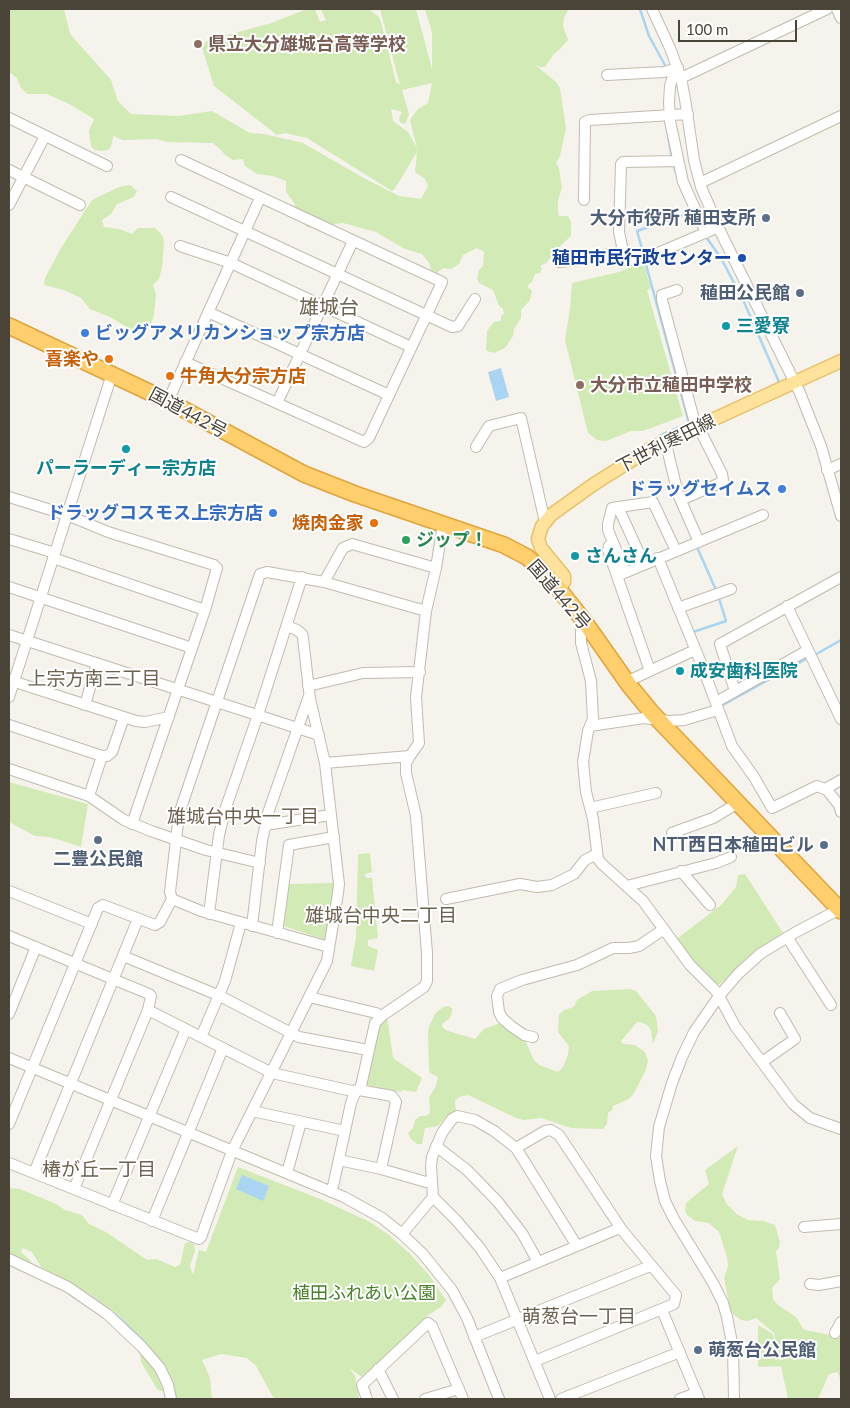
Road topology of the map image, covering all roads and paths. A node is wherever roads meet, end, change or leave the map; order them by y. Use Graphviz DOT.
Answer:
graph roads {
  1 [pos="652,9"];
  2 [pos="827,9"];
  3 [pos="837,9"];
  4 [pos="841,18"];
  5 [pos="673,72"];
  6 [pos="607,75"];
  7 [pos="688,114"];
  8 [pos="667,116"];
  9 [pos="841,116"];
  10 [pos="9,118"];
  11 [pos="44,136"];
  12 [pos="181,160"];
  13 [pos="678,161"];
  14 [pos="107,166"];
  15 [pos="9,170"];
  16 [pos="24,177"];
  17 [pos="700,183"];
  18 [pos="171,197"];
  19 [pos="260,198"];
  20 [pos="584,200"];
  21 [pos="9,205"];
  22 [pos="80,205"];
  23 [pos="719,228"];
  24 [pos="245,231"];
  25 [pos="706,233"];
  26 [pos="353,241"];
  27 [pos="180,246"];
  28 [pos="622,251"];
  29 [pos="559,262"];
  30 [pos="231,263"];
  31 [pos="337,274"];
  32 [pos="677,290"];
  33 [pos="475,299"];
  34 [pos="322,306"];
  35 [pos="208,312"];
  36 [pos="426,315"];
  37 [pos="9,326"];
  38 [pos="412,347"];
  39 [pos="300,354"];
  40 [pos="841,361"];
  41 [pos="185,362"];
  42 [pos="112,374"];
  43 [pos="796,382"];
  44 [pos="389,395"];
  45 [pos="168,401"];
  46 [pos="276,403"];
  47 [pos="697,427"];
  48 [pos="665,440"];
  49 [pos="476,447"];
  50 [pos="841,464"];
  51 [pos="827,470"];
  52 [pos="9,496"];
  53 [pos="681,500"];
  54 [pos="618,507"];
  55 [pos="763,514"];
  56 [pos="67,515"];
  57 [pos="841,516"];
  58 [pos="545,522"];
  59 [pos="443,524"];
  60 [pos="9,539"];
  61 [pos="698,542"];
  62 [pos="676,551"];
  63 [pos="54,556"];
  64 [pos="658,558"];
  65 [pos="644,564"];
  66 [pos="436,568"];
  67 [pos="621,574"];
  68 [pos="302,577"];
  69 [pos="841,577"];
  70 [pos="324,582"];
  71 [pos="9,588"];
  72 [pos="558,588"];
  73 [pos="731,589"];
  74 [pos="41,598"];
  75 [pos="787,606"];
  76 [pos="678,608"];
  77 [pos="205,610"];
  78 [pos="426,611"];
  79 [pos="584,621"];
  80 [pos="287,626"];
  81 [pos="9,635"];
  82 [pos="27,640"];
  83 [pos="192,648"];
  84 [pos="695,650"];
  85 [pos="808,650"];
  86 [pos="97,663"];
  87 [pos="650,671"];
  88 [pos="420,672"];
  89 [pos="11,681"];
  90 [pos="626,682"];
  91 [pos="178,689"];
  92 [pos="308,691"];
  93 [pos="735,691"];
  94 [pos="9,697"];
  95 [pos="217,702"];
  96 [pos="85,704"];
  97 [pos="717,706"];
  98 [pos="258,715"];
  99 [pos="124,717"];
  100 [pos="169,717"];
  101 [pos="841,719"];
  102 [pos="658,720"];
  103 [pos="9,726"];
  104 [pos="590,726"];
  105 [pos="298,728"];
  106 [pos="319,735"];
  107 [pos="102,756"];
  108 [pos="410,756"];
  109 [pos="325,763"];
  110 [pos="9,769"];
  111 [pos="841,780"];
  112 [pos="825,788"];
  113 [pos="656,793"];
  114 [pos="89,796"];
  115 [pos="738,803"];
  116 [pos="590,808"];
  117 [pos="841,812"];
  118 [pos="331,815"];
  119 [pos="132,824"];
  120 [pos="266,825"];
  121 [pos="672,833"];
  122 [pos="334,837"];
  123 [pos="176,840"];
  124 [pos="216,853"];
  125 [pos="597,854"];
  126 [pos="731,857"];
  127 [pos="260,863"];
  128 [pos="681,872"];
  129 [pos="627,886"];
  130 [pos="9,891"];
  131 [pos="446,898"];
  132 [pos="172,899"];
  133 [pos="710,904"];
  134 [pos="838,909"];
  135 [pos="209,914"];
  136 [pos="138,919"];
  137 [pos="241,922"];
  138 [pos="92,924"];
  139 [pos="252,926"];
  140 [pos="664,929"];
  141 [pos="277,933"];
  142 [pos="9,936"];
  143 [pos="788,937"];
  144 [pos="36,947"];
  145 [pos="329,947"];
  146 [pos="123,956"];
  147 [pos="75,964"];
  148 [pos="113,980"];
  149 [pos="220,996"];
  150 [pos="719,996"];
  151 [pos="309,997"];
  152 [pos="831,1005"];
  153 [pos="148,1010"];
  154 [pos="780,1013"];
  155 [pos="9,1014"];
  156 [pos="381,1017"];
  157 [pos="186,1029"];
  158 [pos="292,1033"];
  159 [pos="202,1037"];
  160 [pos="533,1037"];
  161 [pos="223,1048"];
  162 [pos="368,1050"];
  163 [pos="9,1058"];
  164 [pos="762,1062"];
  165 [pos="32,1068"];
  166 [pos="272,1073"];
  167 [pos="70,1084"];
  168 [pos="357,1090"];
  169 [pos="111,1100"];
  170 [pos="252,1111"];
  171 [pos="149,1116"];
  172 [pos="301,1122"];
  173 [pos="9,1124"];
  174 [pos="841,1129"];
  175 [pos="345,1131"];
  176 [pos="188,1132"];
  177 [pos="436,1146"];
  178 [pos="516,1148"];
  179 [pos="232,1151"];
  180 [pos="339,1160"];
  181 [pos="9,1163"];
  182 [pos="381,1169"];
  183 [pos="34,1173"];
  184 [pos="287,1173"];
  185 [pos="432,1181"];
  186 [pos="74,1189"];
  187 [pos="331,1192"];
  188 [pos="434,1197"];
  189 [pos="112,1204"];
  190 [pos="152,1221"];
  191 [pos="841,1224"];
  192 [pos="804,1227"];
  193 [pos="620,1228"];
  194 [pos="402,1234"];
  195 [pos="577,1246"];
  196 [pos="9,1259"];
  197 [pos="538,1262"];
  198 [pos="650,1266"];
  199 [pos="500,1278"];
  200 [pos="841,1281"];
  201 [pos="810,1284"];
  202 [pos="662,1310"];
  203 [pos="518,1319"];
  204 [pos="841,1322"];
  205 [pos="835,1333"];
  206 [pos="474,1337"];
  207 [pos="680,1352"];
  208 [pos="535,1361"];
  209 [pos="378,1369"];
  210 [pos="459,1389"];
  211 [pos="698,1396"];
  212 [pos="171,1399"];
  213 [pos="367,1399"];
  214 [pos="392,1399"];
  215 [pos="425,1399"];
  216 [pos="463,1399"];
  217 [pos="500,1399"];
  218 [pos="550,1399"];
  219 [pos="561,1399"];
  220 [pos="680,1399"];
  221 [pos="734,1399"];
  1 -- 5 [label="street"];
  2 -- 5 [label="street"];
  3 -- 4 [label="street"];
  5 -- 6 [label="street"];
  5 -- 7 [label="street"];
  5 -- 8 [label="street"];
  7 -- 8 [label="street"];
  7 -- 17 [label="street"];
  8 -- 13 [label="street"];
  8 -- 20 [label="street"];
  9 -- 17 [label="street"];
  10 -- 11 [label="street"];
  11 -- 14 [label="street"];
  11 -- 16 [label="street"];
  12 -- 19 [label="street"];
  13 -- 25 [label="street"];
  13 -- 28 [label="street"];
  15 -- 16 [label="street"];
  16 -- 21 [label="street"];
  16 -- 22 [label="street"];
  17 -- 23 [label="street"];
  18 -- 24 [label="street"];
  19 -- 24 [label="street"];
  19 -- 26 [label="street"];
  23 -- 25 [label="street"];
  23 -- 43 [label="street"];
  24 -- 30 [label="street"];
  24 -- 31 [label="street"];
  25 -- 28 [label="street"];
  26 -- 31 [label="street"];
  26 -- 36 [label="street"];
  27 -- 30 [label="street"];
  28 -- 29 [label="street"];
  30 -- 34 [label="street"];
  30 -- 35 [label="street"];
  31 -- 34 [label="street"];
  31 -- 36 [label="street"];
  32 -- 47 [label="street"];
  33 -- 36 [label="street"];
  34 -- 38 [label="street"];
  34 -- 39 [label="street"];
  35 -- 39 [label="street"];
  35 -- 41 [label="street"];
  36 -- 38 [label="street"];
  37 -- 42 [label="highway, 国道442号"];
  38 -- 44 [label="street"];
  39 -- 44 [label="street"];
  39 -- 46 [label="street"];
  40 -- 43 [label="main road, 下世利寒田線"];
  41 -- 45 [label="street"];
  41 -- 46 [label="street"];
  42 -- 45 [label="highway, 国道442号"];
  42 -- 56 [label="street"];
  43 -- 47 [label="main road, 下世利寒田線"];
  43 -- 51 [label="street"];
  44 -- 46 [label="street"];
  45 -- 59 [label="highway, 国道442号"];
  47 -- 48 [label="main road, 下世利寒田線"];
  47 -- 53 [label="street"];
  48 -- 53 [label="street"];
  48 -- 58 [label="main road, 下世利寒田線"];
  49 -- 58 [label="street"];
  50 -- 51 [label="street"];
  51 -- 57 [label="street"];
  52 -- 56 [label="street"];
  53 -- 61 [label="street"];
  54 -- 62 [label="street"];
  54 -- 65 [label="street"];
  54 -- 67 [label="street"];
  55 -- 61 [label="street"];
  56 -- 63 [label="street"];
  56 -- 77 [label="street"];
  58 -- 72 [label="main road"];
  59 -- 66 [label="street"];
  59 -- 72 [label="highway, 国道442号"];
  60 -- 63 [label="street"];
  61 -- 62 [label="street"];
  62 -- 64 [label="street"];
  63 -- 74 [label="street"];
  63 -- 77 [label="street"];
  64 -- 65 [label="street"];
  64 -- 76 [label="street"];
  65 -- 67 [label="street"];
  66 -- 70 [label="street"];
  66 -- 78 [label="street"];
  67 -- 87 [label="street"];
  68 -- 70 [label="street"];
  68 -- 80 [label="street"];
  68 -- 95 [label="street"];
  69 -- 75 [label="street"];
  70 -- 78 [label="street"];
  71 -- 74 [label="street"];
  72 -- 79 [label="highway, 国道442号"];
  73 -- 76 [label="street"];
  74 -- 82 [label="street"];
  74 -- 83 [label="street"];
  75 -- 85 [label="street"];
  75 -- 93 [label="street"];
  76 -- 84 [label="street"];
  77 -- 83 [label="street"];
  78 -- 88 [label="street"];
  79 -- 90 [label="highway, 国道442号"];
  79 -- 104 [label="street"];
  80 -- 92 [label="street"];
  80 -- 98 [label="street"];
  81 -- 82 [label="street"];
  82 -- 86 [label="street"];
  82 -- 89 [label="street"];
  83 -- 91 [label="street"];
  84 -- 87 [label="street"];
  84 -- 97 [label="street"];
  85 -- 93 [label="street"];
  85 -- 101 [label="street"];
  86 -- 91 [label="street"];
  86 -- 96 [label="street"];
  87 -- 90 [label="street"];
  88 -- 92 [label="street"];
  88 -- 108 [label="street"];
  89 -- 94 [label="street"];
  89 -- 96 [label="street"];
  90 -- 102 [label="highway, 国道442号"];
  91 -- 95 [label="street"];
  91 -- 100 [label="street"];
  92 -- 105 [label="street"];
  92 -- 106 [label="street"];
  93 -- 97 [label="street"];
  95 -- 98 [label="street"];
  95 -- 123 [label="street"];
  96 -- 99 [label="street"];
  97 -- 102 [label="street"];
  97 -- 112 [label="street"];
  98 -- 105 [label="street"];
  98 -- 124 [label="street"];
  99 -- 100 [label="street"];
  99 -- 107 [label="street"];
  100 -- 119 [label="street"];
  102 -- 104 [label="street"];
  102 -- 115 [label="highway, 国道442号"];
  103 -- 107 [label="street"];
  104 -- 116 [label="street"];
  105 -- 106 [label="street"];
  105 -- 120 [label="street"];
  106 -- 109 [label="street"];
  107 -- 114 [label="street"];
  108 -- 109 [label="street"];
  108 -- 156 [label="street"];
  109 -- 118 [label="street"];
  110 -- 114 [label="street"];
  111 -- 112 [label="street"];
  112 -- 117 [label="street"];
  113 -- 116 [label="street"];
  114 -- 119 [label="street"];
  115 -- 121 [label="street"];
  115 -- 134 [label="highway, 国道442号"];
  116 -- 125 [label="street"];
  118 -- 120 [label="street"];
  118 -- 122 [label="street"];
  119 -- 123 [label="street"];
  120 -- 127 [label="street"];
  122 -- 141 [label="street"];
  122 -- 145 [label="street"];
  123 -- 124 [label="street"];
  123 -- 132 [label="street"];
  124 -- 127 [label="street"];
  124 -- 135 [label="street"];
  125 -- 129 [label="street"];
  125 -- 131 [label="street"];
  126 -- 128 [label="street"];
  127 -- 139 [label="street"];
  128 -- 129 [label="street"];
  128 -- 133 [label="street"];
  129 -- 140 [label="street"];
  130 -- 138 [label="street"];
  132 -- 135 [label="street"];
  132 -- 136 [label="street"];
  134 -- 143 [label="street"];
  135 -- 137 [label="street"];
  136 -- 138 [label="street"];
  136 -- 146 [label="street"];
  137 -- 139 [label="street"];
  137 -- 149 [label="street"];
  138 -- 147 [label="street"];
  139 -- 141 [label="street"];
  140 -- 150 [label="street"];
  140 -- 160 [label="street"];
  141 -- 145 [label="street"];
  142 -- 144 [label="street"];
  143 -- 150 [label="street"];
  143 -- 152 [label="street"];
  144 -- 147 [label="street"];
  144 -- 155 [label="street"];
  145 -- 151 [label="street"];
  146 -- 148 [label="street"];
  146 -- 149 [label="street"];
  147 -- 148 [label="street"];
  147 -- 165 [label="street"];
  148 -- 153 [label="street"];
  148 -- 167 [label="street"];
  149 -- 158 [label="street"];
  149 -- 159 [label="street"];
  150 -- 164 [label="street"];
  150 -- 221 [label="street"];
  151 -- 156 [label="street"];
  151 -- 158 [label="street"];
  153 -- 157 [label="street"];
  153 -- 169 [label="street"];
  154 -- 164 [label="street"];
  156 -- 162 [label="street"];
  157 -- 159 [label="street"];
  157 -- 171 [label="street"];
  158 -- 162 [label="street"];
  158 -- 166 [label="street"];
  159 -- 161 [label="street"];
  161 -- 166 [label="street"];
  161 -- 176 [label="street"];
  162 -- 168 [label="street"];
  163 -- 165 [label="street"];
  164 -- 174 [label="street"];
  165 -- 167 [label="street"];
  165 -- 173 [label="street"];
  166 -- 168 [label="street"];
  166 -- 170 [label="street"];
  167 -- 169 [label="street"];
  167 -- 183 [label="street"];
  168 -- 175 [label="street"];
  168 -- 182 [label="street"];
  169 -- 171 [label="street"];
  169 -- 186 [label="street"];
  170 -- 172 [label="street"];
  170 -- 179 [label="street"];
  171 -- 176 [label="street"];
  171 -- 189 [label="street"];
  172 -- 175 [label="street"];
  172 -- 184 [label="street"];
  175 -- 180 [label="street"];
  176 -- 179 [label="street"];
  176 -- 190 [label="street"];
  177 -- 178 [label="street"];
  177 -- 185 [label="street"];
  177 -- 197 [label="street"];
  178 -- 193 [label="street"];
  178 -- 195 [label="street"];
  179 -- 184 [label="street"];
  179 -- 190 [label="street"];
  180 -- 182 [label="street"];
  180 -- 187 [label="street"];
  181 -- 183 [label="street"];
  182 -- 185 [label="street"];
  183 -- 186 [label="street"];
  184 -- 187 [label="street"];
  185 -- 188 [label="street"];
  186 -- 189 [label="street"];
  187 -- 194 [label="street"];
  188 -- 194 [label="street"];
  188 -- 199 [label="street"];
  189 -- 190 [label="street"];
  191 -- 192 [label="street"];
  193 -- 195 [label="street"];
  193 -- 198 [label="street"];
  194 -- 206 [label="street"];
  195 -- 197 [label="street"];
  196 -- 212 [label="street"];
  197 -- 199 [label="street"];
  198 -- 202 [label="street"];
  198 -- 203 [label="street"];
  199 -- 203 [label="street"];
  200 -- 201 [label="street"];
  202 -- 207 [label="street"];
  202 -- 208 [label="street"];
  203 -- 206 [label="street"];
  203 -- 208 [label="street"];
  204 -- 205 [label="street"];
  206 -- 217 [label="street"];
  207 -- 211 [label="street"];
  207 -- 219 [label="street"];
  208 -- 218 [label="street"];
  209 -- 210 [label="street"];
  209 -- 213 [label="street"];
  209 -- 214 [label="street"];
  210 -- 215 [label="street"];
  210 -- 216 [label="street"];
  211 -- 220 [label="street"];
}
